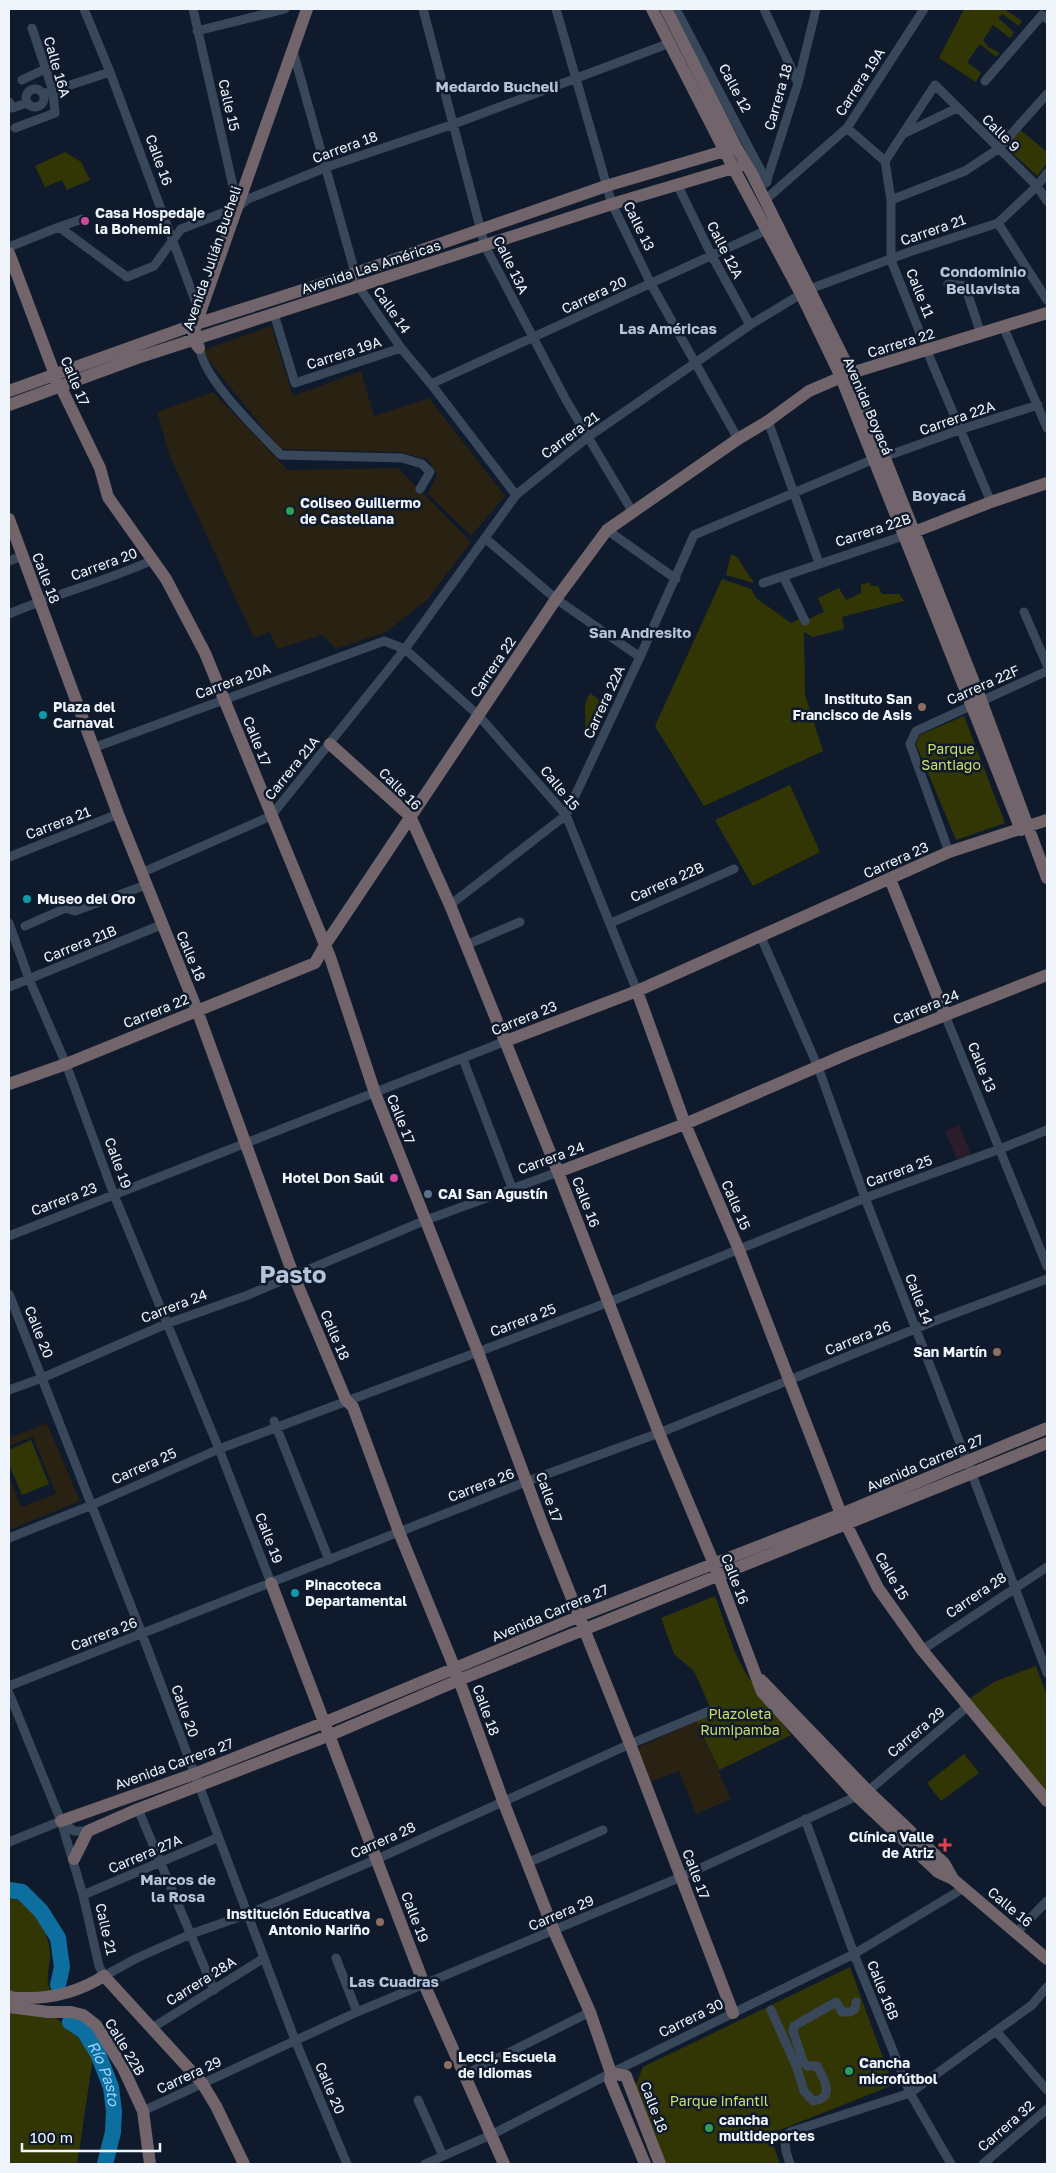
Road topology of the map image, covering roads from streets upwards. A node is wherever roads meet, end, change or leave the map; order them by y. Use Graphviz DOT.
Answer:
graph roads {
  1 [pos="84,9"];
  2 [pos="193,9"];
  3 [pos="285,9"];
  4 [pos="307,9"];
  5 [pos="316,9"];
  6 [pos="423,9"];
  7 [pos="556,9"];
  8 [pos="652,9"];
  9 [pos="666,9"];
  10 [pos="676,9"];
  11 [pos="764,9"];
  12 [pos="816,9"];
  13 [pos="924,9"];
  14 [pos="1045,17"];
  15 [pos="32,28"];
  16 [pos="197,31"];
  17 [pos="670,43"];
  18 [pos="295,56"];
  19 [pos="45,70"];
  20 [pos="110,72"];
  21 [pos="576,78"];
  22 [pos="22,80"];
  23 [pos="985,82"];
  24 [pos="798,83"];
  25 [pos="53,91"];
  26 [pos="1047,94"];
  27 [pos="9,102"];
  28 [pos="957,108"];
  29 [pos="454,124"];
  30 [pos="15,128"];
  31 [pos="847,128"];
  32 [pos="902,135"];
  33 [pos="731,149"];
  34 [pos="998,149"];
  35 [pos="885,161"];
  36 [pos="739,166"];
  37 [pos="327,167"];
  38 [pos="1047,173"];
  39 [pos="606,186"];
  40 [pos="678,186"];
  41 [pos="1036,186"];
  42 [pos="764,191"];
  43 [pos="891,200"];
  44 [pos="1047,201"];
  45 [pos="243,203"];
  46 [pos="612,204"];
  47 [pos="82,219"];
  48 [pos="998,223"];
  49 [pos="60,227"];
  50 [pos="767,230"];
  51 [pos="481,232"];
  52 [pos="173,241"];
  53 [pos="485,246"];
  54 [pos="9,247"];
  55 [pos="9,253"];
  56 [pos="711,254"];
  57 [pos="892,260"];
  58 [pos="356,273"];
  59 [pos="651,284"];
  60 [pos="948,284"];
  61 [pos="359,287"];
  62 [pos="806,292"];
  63 [pos="1047,300"];
  64 [pos="1047,313"];
  65 [pos="274,314"];
  66 [pos="200,322"];
  67 [pos="750,325"];
  68 [pos="1003,326"];
  69 [pos="981,334"];
  70 [pos="533,338"];
  71 [pos="198,342"];
  72 [pos="401,348"];
  73 [pos="930,356"];
  74 [pos="694,363"];
  75 [pos="846,375"];
  76 [pos="57,380"];
  77 [pos="431,384"];
  78 [pos="9,391"];
  79 [pos="9,405"];
  80 [pos="1038,405"];
  81 [pos="768,421"];
  82 [pos="1047,428"];
  83 [pos="962,429"];
  84 [pos="588,437"];
  85 [pos="738,439"];
  86 [pos="879,458"];
  87 [pos="1047,483"];
  88 [pos="420,489"];
  89 [pos="795,492"];
  90 [pos="516,495"];
  91 [pos="991,502"];
  92 [pos="632,511"];
  93 [pos="9,519"];
  94 [pos="607,530"];
  95 [pos="909,534"];
  96 [pos="485,538"];
  97 [pos="22,556"];
  98 [pos="153,560"];
  99 [pos="9,561"];
  100 [pos="819,563"];
  101 [pos="783,576"];
  102 [pos="676,579"];
  103 [pos="764,583"];
  104 [pos="556,599"];
  105 [pos="39,601"];
  106 [pos="1024,612"];
  107 [pos="9,614"];
  108 [pos="806,620"];
  109 [pos="384,641"];
  110 [pos="404,649"];
  111 [pos="640,657"];
  112 [pos="1047,665"];
  113 [pos="1047,671"];
  114 [pos="224,699"];
  115 [pos="977,702"];
  116 [pos="478,715"];
  117 [pos="330,744"];
  118 [pos="93,748"];
  119 [pos="118,814"];
  120 [pos="566,815"];
  121 [pos="271,816"];
  122 [pos="410,816"];
  123 [pos="1047,820"];
  124 [pos="1025,828"];
  125 [pos="949,852"];
  126 [pos="9,857"];
  127 [pos="734,869"];
  128 [pos="1047,878"];
  129 [pos="144,879"];
  130 [pos="890,879"];
  131 [pos="450,905"];
  132 [pos="520,922"];
  133 [pos="9,923"];
  134 [pos="611,923"];
  135 [pos="161,925"];
  136 [pos="25,926"];
  137 [pos="761,937"];
  138 [pos="325,945"];
  139 [pos="466,945"];
  140 [pos="1047,975"];
  141 [pos="29,980"];
  142 [pos="9,987"];
  143 [pos="637,991"];
  144 [pos="197,1010"];
  145 [pos="945,1015"];
  146 [pos="506,1041"];
  147 [pos="463,1059"];
  148 [pos="66,1064"];
  149 [pos="818,1068"];
  150 [pos="9,1084"];
  151 [pos="375,1093"];
  152 [pos="685,1124"];
  153 [pos="1047,1130"];
  154 [pos="244,1143"];
  155 [pos="1000,1150"];
  156 [pos="558,1172"];
  157 [pos="512,1188"];
  158 [pos="114,1195"];
  159 [pos="865,1198"];
  160 [pos="426,1220"];
  161 [pos="9,1236"];
  162 [pos="739,1250"];
  163 [pos="1047,1266"];
  164 [pos="293,1274"];
  165 [pos="1047,1279"];
  166 [pos="9,1294"];
  167 [pos="609,1302"];
  168 [pos="166,1324"];
  169 [pos="915,1330"];
  170 [pos="478,1352"];
  171 [pos="42,1378"];
  172 [pos="790,1381"];
  173 [pos="9,1390"];
  174 [pos="346,1400"];
  175 [pos="275,1424"];
  176 [pos="1047,1428"];
  177 [pos="660,1433"];
  178 [pos="1047,1443"];
  179 [pos="219,1448"];
  180 [pos="967,1461"];
  181 [pos="972,1474"];
  182 [pos="528,1481"];
  183 [pos="92,1505"];
  184 [pos="844,1519"];
  185 [pos="399,1532"];
  186 [pos="9,1538"];
  187 [pos="330,1560"];
  188 [pos="714,1564"];
  189 [pos="1047,1567"];
  190 [pos="718,1577"];
  191 [pos="271,1584"];
  192 [pos="1015,1587"];
  193 [pos="580,1616"];
  194 [pos="586,1629"];
  195 [pos="142,1634"];
  196 [pos="922,1650"];
  197 [pos="1047,1673"];
  198 [pos="457,1675"];
  199 [pos="9,1686"];
  200 [pos="9,1693"];
  201 [pos="968,1706"];
  202 [pos="712,1710"];
  203 [pos="323,1723"];
  204 [pos="328,1736"];
  205 [pos="630,1744"];
  206 [pos="196,1780"];
  207 [pos="863,1794"];
  208 [pos="503,1801"];
  209 [pos="1047,1801"];
  210 [pos="138,1809"];
  211 [pos="805,1819"];
  212 [pos="62,1821"];
  213 [pos="603,1830"];
  214 [pos="88,1831"];
  215 [pos="218,1838"];
  216 [pos="9,1842"];
  217 [pos="74,1859"];
  218 [pos="377,1859"];
  219 [pos="161,1862"];
  220 [pos="527,1863"];
  221 [pos="681,1877"];
  222 [pos="964,1888"];
  223 [pos="83,1896"];
  224 [pos="1047,1900"];
  225 [pos="248,1914"];
  226 [pos="554,1931"];
  227 [pos="1017,1932"];
  228 [pos="191,1934"];
  229 [pos="854,1954"];
  230 [pos="264,1958"];
  231 [pos="336,1958"];
  232 [pos="1047,1959"];
  233 [pos="104,1976"];
  234 [pos="424,1984"];
  235 [pos="1047,1987"];
  236 [pos="214,1990"];
  237 [pos="9,1996"];
  238 [pos="856,2002"];
  239 [pos="9,2007"];
  240 [pos="770,2010"];
  241 [pos="357,2012"];
  242 [pos="590,2012"];
  243 [pos="733,2013"];
  244 [pos="152,2028"];
  245 [pos="996,2032"];
  246 [pos="295,2040"];
  247 [pos="611,2072"];
  248 [pos="466,2074"];
  249 [pos="202,2083"];
  250 [pos="1047,2090"];
  251 [pos="910,2092"];
  252 [pos="418,2100"];
  253 [pos="1047,2109"];
  254 [pos="143,2111"];
  255 [pos="491,2135"];
  256 [pos="443,2156"];
  257 [pos="150,2164"];
  258 [pos="244,2164"];
  259 [pos="347,2164"];
  260 [pos="427,2164"];
  261 [pos="504,2164"];
  262 [pos="645,2164"];
  263 [pos="660,2164"];
  264 [pos="790,2164"];
  265 [pos="950,2164"];
  266 [pos="983,2164"];
  1 -- 20 [label="street, Calle 16"];
  2 -- 16 [label="street, Calle 15"];
  3 -- 16 [label="street"];
  4 -- 18 [label="street, Avenida Julián Bucheli"];
  5 -- 18 [label="street, Avenida Julián Bucheli"];
  6 -- 29 [label="street, Calle 13A"];
  7 -- 21 [label="street, Calle 13"];
  8 -- 17 [label="street, Avenida Boyacá"];
  9 -- 33 [label="street, Avenida Boyacá"];
  10 -- 42 [label="street, Calle 12"];
  11 -- 24 [label="street"];
  12 -- 24 [label="street, Carrera 18"];
  13 -- 31 [label="street, Carrera 19A"];
  14 -- 23 [label="street"];
  15 -- 19 [label="street, Calle 16A"];
  16 -- 45 [label="street, Calle 15"];
  17 -- 21 [label="street, Carrera 18"];
  17 -- 33 [label="street, Avenida Boyacá"];
  18 -- 37 [label="street, Calle 14"];
  18 -- 45 [label="street, Avenida Julián Bucheli"];
  19 -- 22 [label="street"];
  19 -- 25 [label="street, Calle 16A"];
  20 -- 25 [label="street"];
  20 -- 52 [label="street, Calle 16"];
  21 -- 29 [label="street, Carrera 18"];
  21 -- 39 [label="street, Calle 13"];
  24 -- 42 [label="street, Carrera 18"];
  25 -- 27 [label="street"];
  25 -- 30 [label="street, Calle 16A"];
  26 -- 34 [label="street"];
  28 -- 32 [label="street"];
  28 -- 32 [label="street, Calle 9"];
  28 -- 34 [label="street, Calle 9"];
  29 -- 37 [label="street, Carrera 18"];
  29 -- 51 [label="street, Calle 13A"];
  31 -- 35 [label="street"];
  31 -- 42 [label="street, Carrera 19A"];
  32 -- 35 [label="street"];
  33 -- 36 [label="street, Avenida Boyacá"];
  33 -- 39 [label="street, Avenida Las Américas"];
  34 -- 41 [label="street, Calle 9"];
  34 -- 43 [label="street"];
  35 -- 43 [label="street, Calle 11"];
  36 -- 40 [label="street, Avenida Las Américas"];
  36 -- 42 [label="street, Avenida Boyacá"];
  36 -- 50 [label="street, Avenida Boyacá"];
  37 -- 45 [label="street, Carrera 18"];
  37 -- 58 [label="street, Calle 14"];
  38 -- 41 [label="street, Carrera 21"];
  39 -- 46 [label="street, Calle 13"];
  39 -- 51 [label="street, Avenida Las Américas"];
  40 -- 46 [label="street, Avenida Las Américas"];
  40 -- 56 [label="street, Calle 12A"];
  41 -- 44 [label="street, Calle 9"];
  41 -- 48 [label="street, Carrera 21"];
  42 -- 62 [label="street, Avenida Boyacá"];
  43 -- 57 [label="street, Calle 11"];
  45 -- 52 [label="street, Carrera 18"];
  45 -- 66 [label="street, Avenida Julián Bucheli"];
  46 -- 53 [label="street, Avenida Las Américas"];
  46 -- 59 [label="street, Calle 13"];
  47 -- 49 [label="street"];
  48 -- 57 [label="street, Carrera 21"];
  48 -- 63 [label="street"];
  49 -- 52 [label="street, Carrera 18"];
  49 -- 54 [label="street"];
  50 -- 56 [label="street, Carrera 20"];
  50 -- 62 [label="street, Avenida Boyacá"];
  51 -- 53 [label="street, Calle 13A"];
  51 -- 58 [label="street, Avenida Las Américas"];
  52 -- 66 [label="street, Calle 16"];
  53 -- 61 [label="street, Avenida Las Américas"];
  53 -- 70 [label="street, Calle 13A"];
  55 -- 76 [label="street, Calle 17"];
  56 -- 59 [label="street, Carrera 20"];
  56 -- 67 [label="street, Calle 12A"];
  57 -- 62 [label="street, Carrera 21"];
  57 -- 73 [label="street, Calle 11"];
  58 -- 61 [label="street, Calle 14"];
  58 -- 66 [label="street, Avenida Las Américas"];
  59 -- 70 [label="street, Carrera 20"];
  59 -- 74 [label="street, Calle 13"];
  60 -- 69 [label="street"];
  61 -- 65 [label="street, Avenida Las Américas"];
  61 -- 72 [label="street, Calle 14"];
  62 -- 67 [label="street, Carrera 21"];
  62 -- 75 [label="street, Avenida Boyacá"];
  64 -- 68 [label="street, Carrera 22"];
  65 -- 71 [label="street, Avenida Las Américas"];
  65 -- 72 [label="street, Carrera 19A"];
  66 -- 71 [label="street, Avenida Julián Bucheli"];
  66 -- 76 [label="street, Avenida Las Américas"];
  67 -- 74 [label="street, Carrera 21"];
  68 -- 69 [label="street, Carrera 22"];
  68 -- 80 [label="street"];
  69 -- 73 [label="street, Carrera 22"];
  70 -- 77 [label="street, Carrera 20"];
  70 -- 84 [label="street, Calle 13A"];
  71 -- 76 [label="street, Avenida Las Américas"];
  71 -- 88 [label="street"];
  72 -- 77 [label="street, Calle 14"];
  73 -- 75 [label="street, Carrera 22"];
  73 -- 83 [label="street, Calle 11"];
  74 -- 84 [label="street, Carrera 21"];
  74 -- 85 [label="street, Calle 13"];
  75 -- 81 [label="street, Carrera 22"];
  75 -- 86 [label="street, Avenida Boyacá"];
  76 -- 78 [label="street, Avenida Las Américas"];
  76 -- 79 [label="street, Avenida Las Américas"];
  76 -- 98 [label="street, Calle 17"];
  77 -- 90 [label="street, Calle 14"];
  80 -- 82 [label="street"];
  80 -- 83 [label="street, Carrera 22A"];
  81 -- 85 [label="street, Carrera 22"];
  81 -- 89 [label="street"];
  83 -- 86 [label="street, Carrera 22A"];
  83 -- 91 [label="street, Calle 11"];
  84 -- 90 [label="street, Carrera 21"];
  84 -- 92 [label="street, Calle 13A"];
  85 -- 92 [label="street, Carrera 22"];
  86 -- 89 [label="street, Carrera 22A"];
  86 -- 95 [label="street, Avenida Boyacá"];
  87 -- 91 [label="street, Carrera 22B"];
  89 -- 100 [label="street"];
  89 -- 102 [label="street, Carrera 22A"];
  90 -- 96 [label="street, Carrera 21"];
  91 -- 95 [label="street, Carrera 22B"];
  92 -- 94 [label="street, Carrera 22"];
  93 -- 97 [label="street, Calle 18"];
  94 -- 102 [label="street"];
  94 -- 104 [label="street, Carrera 22"];
  95 -- 100 [label="street, Carrera 22B"];
  95 -- 115 [label="street, Avenida Boyacá"];
  96 -- 104 [label="street"];
  96 -- 110 [label="street, Carrera 21"];
  97 -- 99 [label="street"];
  97 -- 105 [label="street, Calle 18"];
  98 -- 105 [label="street, Carrera 20"];
  98 -- 114 [label="street, Calle 17"];
  100 -- 101 [label="street, Carrera 22B"];
  101 -- 103 [label="street, Carrera 22B"];
  101 -- 108 [label="street"];
  102 -- 111 [label="street, Carrera 22A"];
  104 -- 111 [label="street"];
  104 -- 116 [label="street, Carrera 22"];
  105 -- 107 [label="street, Carrera 20"];
  105 -- 118 [label="street, Calle 18"];
  106 -- 112 [label="street"];
  109 -- 110 [label="street, Calle 15"];
  109 -- 114 [label="street, Carrera 20A"];
  110 -- 116 [label="street, Calle 15"];
  110 -- 117 [label="street, Carrera 21A"];
  111 -- 120 [label="street, Carrera 22A"];
  113 -- 115 [label="street, Carrera 22F"];
  114 -- 118 [label="street, Carrera 20A"];
  114 -- 121 [label="street, Calle 17"];
  115 -- 124 [label="street, Avenida Boyacá"];
  115 -- 125 [label="street, Carrera 22F"];
  116 -- 120 [label="street, Calle 15"];
  116 -- 122 [label="street, Carrera 22"];
  117 -- 121 [label="street, Carrera 21A"];
  117 -- 122 [label="street, Calle 16"];
  118 -- 119 [label="street, Calle 18"];
  119 -- 126 [label="street, Carrera 21"];
  119 -- 129 [label="street, Calle 18"];
  120 -- 131 [label="street, Carrera 22A"];
  120 -- 134 [label="street, Calle 15"];
  121 -- 129 [label="street, Carrera 21A"];
  121 -- 138 [label="street, Calle 17"];
  122 -- 131 [label="street, Calle 16"];
  122 -- 138 [label="street, Carrera 22"];
  123 -- 124 [label="street, Carrera 23"];
  124 -- 125 [label="street, Carrera 23"];
  124 -- 128 [label="street"];
  125 -- 130 [label="street, Carrera 23"];
  127 -- 134 [label="street, Carrera 22B"];
  129 -- 135 [label="street, Calle 18"];
  129 -- 136 [label="street, Carrera 21A"];
  130 -- 137 [label="street, Carrera 23"];
  130 -- 145 [label="street, Calle 13"];
  131 -- 139 [label="street, Calle 16"];
  132 -- 139 [label="street"];
  133 -- 141 [label="street, Calle 19"];
  134 -- 143 [label="street, Calle 15"];
  135 -- 141 [label="street, Carrera 21B"];
  135 -- 144 [label="street, Calle 18"];
  137 -- 143 [label="street, Carrera 23"];
  137 -- 149 [label="street, Calle 14"];
  138 -- 144 [label="street, Carrera 22"];
  138 -- 151 [label="street, Calle 17"];
  139 -- 146 [label="street, Calle 16"];
  140 -- 145 [label="street, Carrera 24"];
  141 -- 142 [label="street, Carrera 21B"];
  141 -- 148 [label="street, Calle 19"];
  143 -- 146 [label="street, Carrera 23"];
  143 -- 152 [label="street, Calle 15"];
  144 -- 148 [label="street, Carrera 22"];
  144 -- 154 [label="street, Calle 18"];
  145 -- 149 [label="street, Carrera 24"];
  145 -- 155 [label="street, Calle 13"];
  146 -- 147 [label="street, Carrera 23"];
  146 -- 156 [label="street, Calle 16"];
  147 -- 151 [label="street, Carrera 23"];
  147 -- 157 [label="street"];
  148 -- 150 [label="street, Carrera 22"];
  148 -- 158 [label="street, Calle 19"];
  149 -- 152 [label="street, Carrera 24"];
  149 -- 159 [label="street, Calle 14"];
  151 -- 154 [label="street, Carrera 23"];
  151 -- 160 [label="street, Calle 17"];
  152 -- 156 [label="street, Carrera 24"];
  152 -- 162 [label="street, Calle 15"];
  153 -- 155 [label="street, Carrera 25"];
  154 -- 158 [label="street, Carrera 23"];
  154 -- 164 [label="street, Calle 18"];
  155 -- 159 [label="street, Carrera 25"];
  155 -- 163 [label="street, Calle 13"];
  156 -- 157 [label="street, Carrera 24"];
  156 -- 167 [label="street, Calle 16"];
  157 -- 160 [label="street, Carrera 24"];
  158 -- 161 [label="street, Carrera 23"];
  158 -- 168 [label="street, Calle 19"];
  159 -- 162 [label="street, Carrera 25"];
  159 -- 169 [label="street, Calle 14"];
  160 -- 164 [label="street, Carrera 24"];
  160 -- 170 [label="street, Calle 17"];
  162 -- 167 [label="street, Carrera 25"];
  162 -- 172 [label="street, Calle 15"];
  164 -- 168 [label="street, Carrera 24"];
  164 -- 174 [label="street, Calle 18"];
  165 -- 169 [label="street, Carrera 26"];
  166 -- 171 [label="street, Calle 20"];
  167 -- 170 [label="street, Carrera 25"];
  167 -- 177 [label="street, Calle 16"];
  168 -- 171 [label="street, Carrera 24"];
  168 -- 179 [label="street, Calle 19"];
  169 -- 172 [label="street, Carrera 26"];
  169 -- 180 [label="street, Calle 14"];
  170 -- 174 [label="street, Carrera 25"];
  170 -- 182 [label="street, Calle 17"];
  171 -- 173 [label="street, Carrera 24"];
  171 -- 183 [label="street, Calle 20"];
  172 -- 177 [label="street, Carrera 26"];
  172 -- 184 [label="street, Calle 15"];
  174 -- 175 [label="street, Carrera 25"];
  174 -- 185 [label="street, Calle 18"];
  175 -- 179 [label="street, Carrera 25"];
  175 -- 187 [label="street"];
  176 -- 180 [label="street, Avenida Carrera 27"];
  177 -- 182 [label="street, Carrera 26"];
  177 -- 188 [label="street, Calle 16"];
  178 -- 181 [label="street, Avenida Carrera 27"];
  179 -- 183 [label="street, Carrera 25"];
  179 -- 191 [label="street, Calle 19"];
  180 -- 181 [label="street, Calle 14"];
  180 -- 184 [label="street, Avenida Carrera 27"];
  181 -- 184 [label="street, Avenida Carrera 27"];
  181 -- 192 [label="street, Calle 14"];
  182 -- 185 [label="street, Carrera 26"];
  182 -- 193 [label="street, Calle 17"];
  183 -- 186 [label="street, Carrera 25"];
  183 -- 195 [label="street, Calle 20"];
  184 -- 188 [label="street, Avenida Carrera 27"];
  184 -- 190 [label="street, Avenida Carrera 27"];
  184 -- 196 [label="street, Calle 15"];
  185 -- 187 [label="street, Carrera 26"];
  185 -- 198 [label="street, Calle 18"];
  187 -- 191 [label="street, Carrera 26"];
  188 -- 190 [label="street, Calle 16"];
  188 -- 193 [label="street, Avenida Carrera 27"];
  189 -- 192 [label="street, Carrera 28"];
  190 -- 194 [label="street, Avenida Carrera 27"];
  190 -- 207 [label="street, Calle 16"];
  191 -- 195 [label="street, Carrera 26"];
  191 -- 203 [label="street, Calle 19"];
  192 -- 196 [label="street, Carrera 28"];
  192 -- 197 [label="street, Calle 14"];
  193 -- 194 [label="street, Calle 17"];
  193 -- 198 [label="street, Avenida Carrera 27"];
  194 -- 198 [label="street, Avenida Carrera 27"];
  194 -- 205 [label="street, Calle 17"];
  195 -- 199 [label="street, Carrera 26"];
  195 -- 206 [label="street, Calle 20"];
  196 -- 201 [label="street, Calle 15"];
  198 -- 203 [label="street, Avenida Carrera 27"];
  198 -- 204 [label="street, Avenida Carrera 27"];
  198 -- 208 [label="street, Calle 18"];
  200 -- 212 [label="street, Calle 21"];
  201 -- 207 [label="street, Carrera 29"];
  201 -- 209 [label="street, Calle 15"];
  202 -- 205 [label="street, Carrera 28"];
  203 -- 204 [label="street, Calle 19"];
  203 -- 206 [label="street, Avenida Carrera 27"];
  204 -- 206 [label="street, Avenida Carrera 27"];
  204 -- 218 [label="street, Calle 19"];
  205 -- 208 [label="street, Carrera 28"];
  205 -- 221 [label="street, Calle 17"];
  206 -- 210 [label="street, Avenida Carrera 27"];
  206 -- 212 [label="street, Avenida Carrera 27"];
  206 -- 215 [label="street, Calle 20"];
  207 -- 211 [label="street, Carrera 29"];
  207 -- 222 [label="street, Calle 16"];
  208 -- 218 [label="street, Carrera 28"];
  208 -- 220 [label="street, Calle 18"];
  210 -- 214 [label="street, Avenida Carrera 27"];
  210 -- 219 [label="street"];
  211 -- 221 [label="street, Carrera 29"];
  211 -- 229 [label="street, Calle 16B"];
  212 -- 214 [label="street"];
  212 -- 216 [label="street, Avenida Carrera 27"];
  212 -- 217 [label="street, Calle 21"];
  213 -- 220 [label="street"];
  214 -- 217 [label="street"];
  215 -- 219 [label="street, Carrera 27A"];
  215 -- 225 [label="street, Calle 20"];
  217 -- 223 [label="street, Calle 21"];
  218 -- 225 [label="street, Carrera 28"];
  218 -- 234 [label="street, Calle 19"];
  219 -- 223 [label="street, Carrera 27A"];
  219 -- 228 [label="street"];
  220 -- 226 [label="street, Calle 18"];
  221 -- 226 [label="street, Carrera 29"];
  221 -- 243 [label="street, Calle 17"];
  222 -- 227 [label="street, Calle 16"];
  222 -- 229 [label="street, Carrera 30"];
  223 -- 233 [label="street, Calle 21"];
  224 -- 227 [label="street"];
  225 -- 228 [label="street, Carrera 28"];
  225 -- 230 [label="street, Calle 20"];
  226 -- 234 [label="street, Carrera 29"];
  226 -- 242 [label="street, Calle 18"];
  227 -- 232 [label="street, Calle 16"];
  228 -- 233 [label="street, Carrera 28"];
  228 -- 236 [label="street"];
  229 -- 243 [label="street, Carrera 30"];
  229 -- 251 [label="street, Calle 16B"];
  230 -- 236 [label="street, Carrera 28A"];
  230 -- 246 [label="street, Calle 20"];
  231 -- 241 [label="street"];
  233 -- 237 [label="street, Carrera 28"];
  233 -- 244 [label="street, Calle 21"];
  234 -- 241 [label="street, Carrera 29"];
  234 -- 248 [label="street, Calle 19"];
  235 -- 245 [label="street"];
  236 -- 244 [label="street, Carrera 28A"];
  238 -- 240 [label="street"];
  239 -- 254 [label="street, Calle 22B"];
  241 -- 246 [label="street, Carrera 29"];
  242 -- 247 [label="street, Calle 18"];
  242 -- 248 [label="street"];
  243 -- 247 [label="street, Carrera 30"];
  244 -- 249 [label="street, Calle 21"];
  245 -- 250 [label="street"];
  245 -- 251 [label="street"];
  246 -- 249 [label="street, Carrera 29"];
  246 -- 259 [label="street, Calle 20"];
  247 -- 255 [label="street, Carrera 30"];
  247 -- 262 [label="street, Calle 18"];
  247 -- 263 [label="street, Calle 18"];
  248 -- 255 [label="street, Calle 19"];
  249 -- 254 [label="street, Carrera 29"];
  249 -- 258 [label="street, Calle 21"];
  251 -- 264 [label="street"];
  251 -- 265 [label="street, Calle 16B"];
  252 -- 256 [label="street"];
  253 -- 266 [label="street, Carrera 32"];
  254 -- 257 [label="street, Calle 22B"];
  255 -- 256 [label="street, Carrera 30"];
  255 -- 261 [label="street, Calle 19"];
  256 -- 260 [label="street, Carrera 30"];
}
